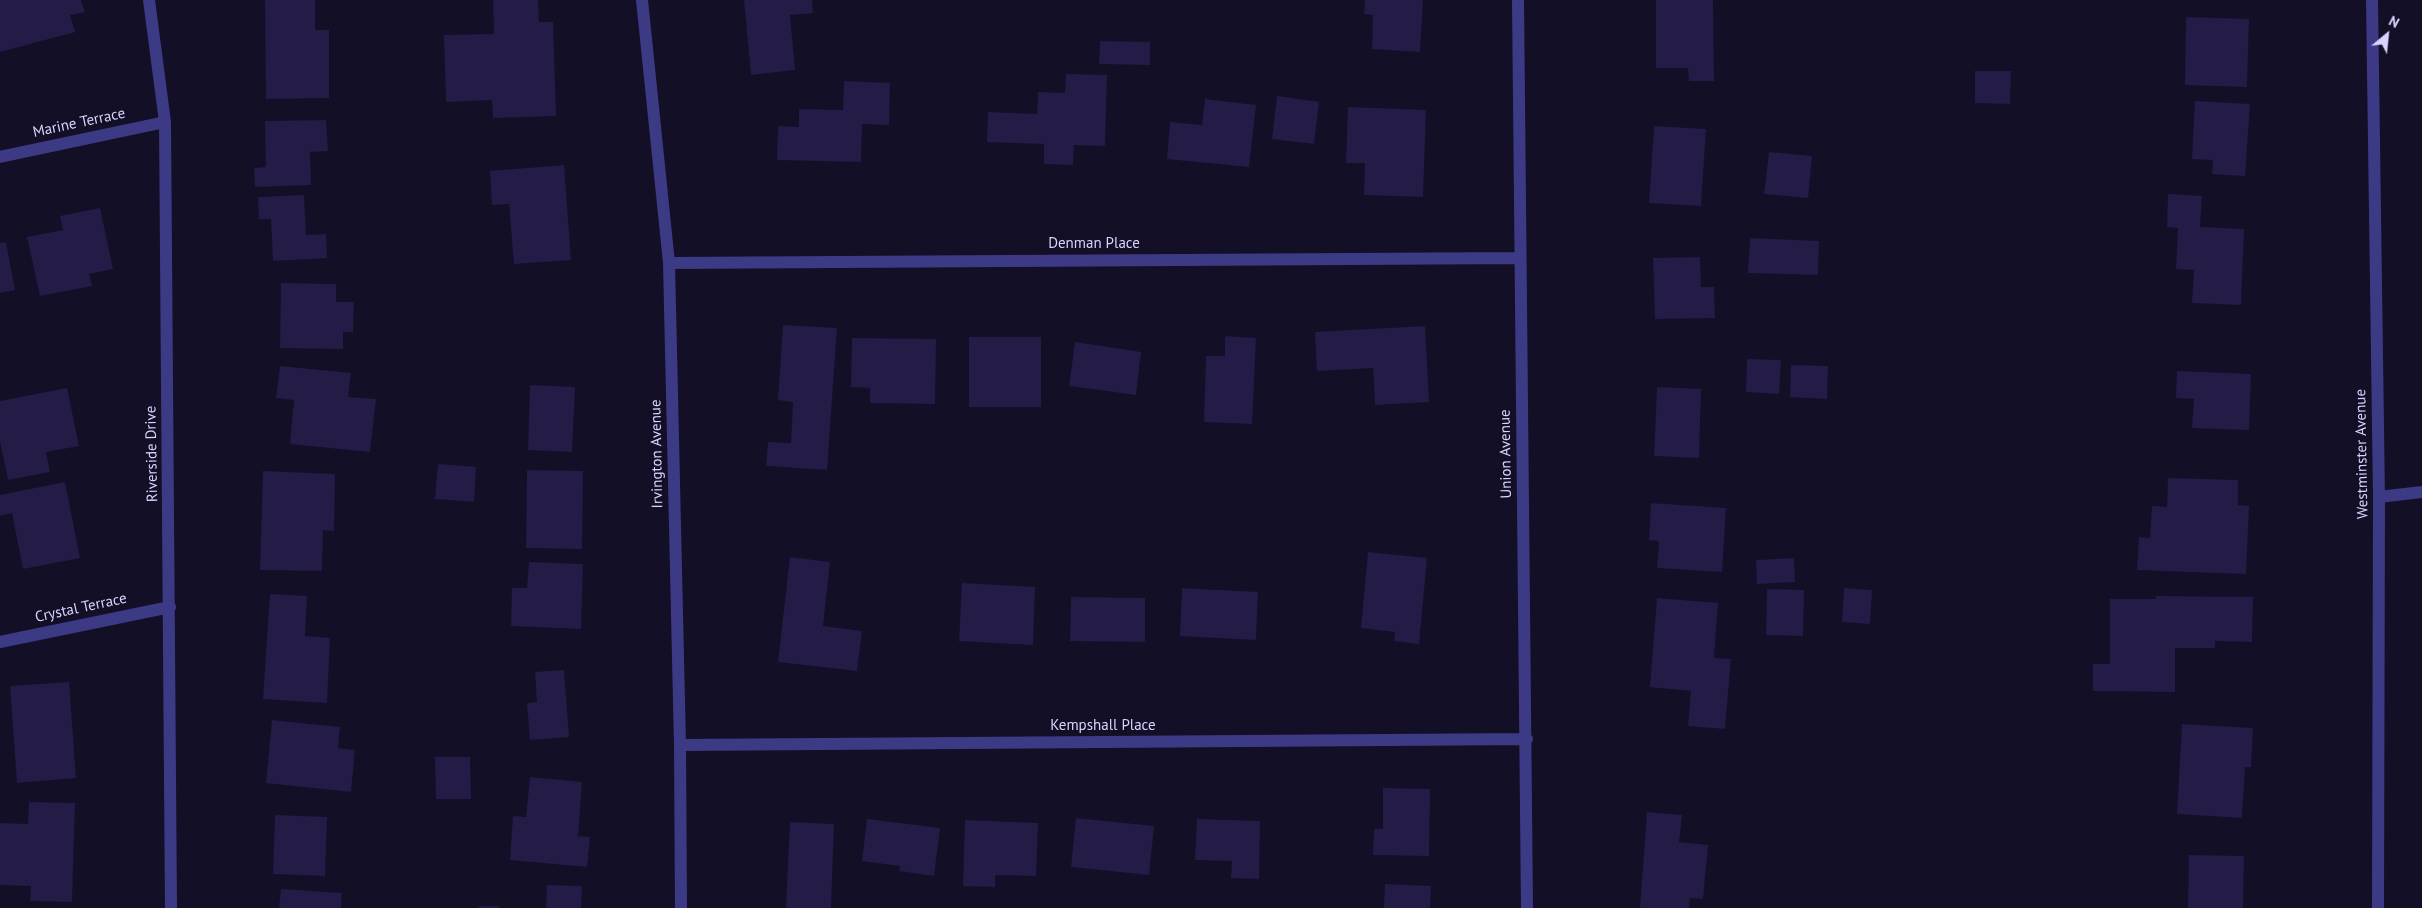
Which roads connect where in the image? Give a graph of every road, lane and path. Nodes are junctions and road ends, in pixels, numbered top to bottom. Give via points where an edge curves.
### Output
1 (149, 0) edge
2 (642, 0) edge
3 (1518, 0) edge
4 (2372, 0) edge
5 (165, 122) junction
6 (0, 157) edge
7 (1519, 258) junction
8 (669, 263) junction
9 (2422, 492) edge
10 (2379, 497) junction
11 (170, 606) junction
12 (0, 642) edge
13 (1527, 739) junction
14 (680, 745) junction
15 (171, 908) edge
16 (681, 908) edge
17 (1527, 908) edge
18 (2378, 908) edge

1 - 5 street, Riverside Drive
2 - 8 street, Irvington Avenue
3 - 7 street, Union Avenue
4 - 10 street, Westminster Avenue
5 - 6 street, Marine Terrace
5 - 11 street, Riverside Drive
7 - 8 street, Denman Place
7 - 13 street, Union Avenue
8 - 14 street, Irvington Avenue
9 - 10 street
10 - 18 street, Westminster Avenue
11 - 12 street, Crystal Terrace
11 - 15 street, Riverside Drive
13 - 14 street, Kempshall Place
13 - 17 street, Union Avenue
14 - 16 street, Irvington Avenue

